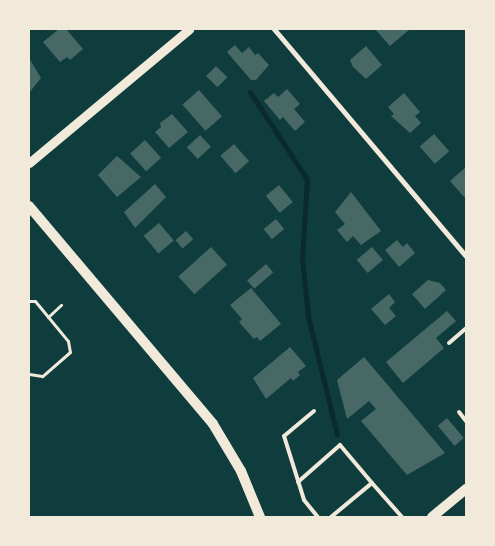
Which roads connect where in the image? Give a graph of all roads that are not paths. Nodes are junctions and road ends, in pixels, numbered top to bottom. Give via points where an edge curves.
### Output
1 (189, 29) edge
2 (274, 29) edge
3 (29, 163) edge
4 (29, 206) edge
5 (466, 256) edge
6 (466, 328) edge
7 (448, 343) dead end
8 (314, 411) dead end
9 (459, 412) dead end
10 (466, 421) edge
11 (298, 482) junction
12 (372, 483) junction
13 (466, 489) edge
14 (260, 517) edge
15 (318, 517) edge
16 (331, 517) edge
17 (402, 517) edge
18 (432, 517) edge

1 - 3 street
2 - 5 street
4 - 14 main road via 213,424 241,471
6 - 7 lane
8 - 11 lane via 284,436
9 - 10 lane
11 - 12 lane via 340,445
11 - 15 lane via 304,500
12 - 16 lane
12 - 17 lane
13 - 18 main road

